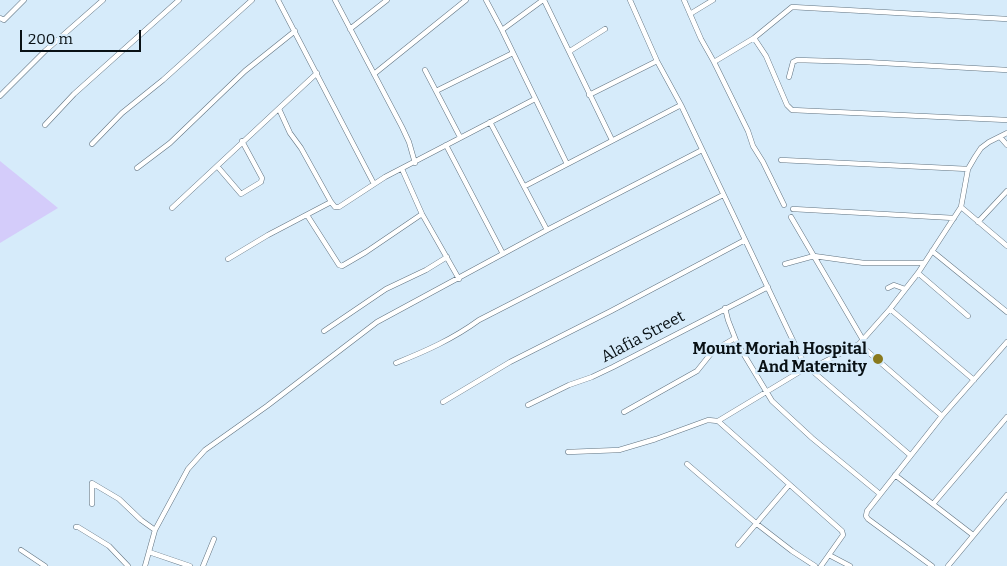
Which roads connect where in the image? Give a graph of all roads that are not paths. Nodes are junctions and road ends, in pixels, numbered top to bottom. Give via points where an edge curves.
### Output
1 (24, 0) edge
2 (103, 0) edge
3 (179, 0) edge
4 (252, 0) edge
5 (278, 0) edge
6 (335, 0) edge
7 (387, 0) edge
8 (466, 0) edge
9 (486, 0) edge
10 (544, 0) edge
11 (630, 0) edge
12 (684, 0) edge
13 (713, 0) edge
14 (690, 14) junction
15 (1007, 19) edge
16 (1, 21) edge
17 (350, 29) junction
18 (605, 29) dead end
19 (502, 30) junction
20 (295, 31) junction
21 (754, 38) junction
22 (570, 50) junction
23 (513, 53) junction
24 (657, 61) junction
25 (714, 62) junction
26 (425, 70) dead end
27 (1007, 70) edge
28 (317, 73) junction
29 (374, 74) junction
30 (788, 77) dead end
31 (436, 92) junction
32 (589, 95) junction
33 (0, 96) edge
34 (535, 99) junction
35 (681, 105) junction
36 (279, 109) junction
37 (1007, 120) edge
38 (490, 122) junction
39 (45, 125) dead end
40 (1007, 133) edge
41 (460, 137) junction
42 (1000, 137) junction
43 (612, 140) junction
44 (242, 141) junction
45 (92, 144) dead end
46 (446, 145) junction
47 (1007, 145) edge
48 (702, 150) junction
49 (781, 160) dead end
50 (415, 162) junction
51 (567, 164) junction
52 (217, 166) junction
53 (137, 168) dead end
54 (402, 169) junction
55 (968, 169) junction
56 (374, 184) junction
57 (524, 186) junction
58 (1007, 191) edge
59 (723, 196) junction
60 (331, 202) junction
61 (784, 205) dead end
62 (961, 207) junction
63 (172, 208) dead end
64 (793, 210) dead end
65 (422, 214) junction
66 (307, 215) junction
67 (791, 217) dead end
68 (954, 218) junction
69 (978, 222) junction
70 (547, 230) junction
71 (745, 240) junction
72 (1007, 246) edge
73 (932, 251) junction
74 (503, 254) junction
75 (814, 256) junction
76 (447, 258) junction
77 (228, 259) dead end
78 (924, 263) junction
79 (785, 264) dead end
80 (918, 273) junction
81 (459, 279) junction
82 (768, 287) junction
83 (888, 288) dead end
84 (905, 289) junction
85 (725, 308) junction
86 (890, 308) junction
87 (1007, 312) edge
88 (968, 316) dead end
89 (324, 331) dead end
90 (735, 338) junction
91 (863, 340) junction
92 (1007, 342) edge
93 (858, 344) junction
94 (396, 363) dead end
95 (808, 369) junction
96 (974, 380) junction
97 (767, 393) junction
98 (443, 402) dead end
99 (528, 405) dead end
100 (624, 412) dead end
101 (942, 416) junction
102 (1007, 417) edge
103 (718, 421) junction
104 (568, 452) dead end
105 (910, 455) junction
106 (687, 464) dead end
107 (895, 475) junction
108 (789, 485) junction
109 (880, 494) junction
110 (1007, 495) edge
111 (92, 504) dead end
112 (933, 504) junction
113 (757, 524) junction
114 (76, 527) dead end
115 (155, 530) junction
116 (973, 535) junction
117 (214, 539) dead end
118 (738, 546) dead end
119 (21, 550) dead end
120 (149, 552) junction
121 (829, 555) junction
122 (45, 566) edge
123 (128, 566) edge
124 (145, 566) edge
125 (190, 566) edge
126 (203, 566) edge
127 (815, 566) edge
128 (821, 566) edge
129 (850, 566) edge
130 (932, 566) edge
131 (948, 566) edge

1 - 16 street
2 - 33 street
3 - 39 street via 74,94
4 - 45 street via 122,113
5 - 20 street
6 - 17 street
7 - 17 street
8 - 29 street
9 - 19 street
10 - 19 street
10 - 22 street
11 - 24 street
12 - 14 street
13 - 14 street
14 - 25 street
15 - 21 street via 792,7
17 - 29 street
18 - 22 street
19 - 23 street
20 - 28 street
20 - 53 street via 245,72 170,143
21 - 25 street
21 - 37 street via 792,110
22 - 32 street
23 - 31 street
23 - 34 street
24 - 32 street
24 - 35 street
25 - 61 street
26 - 31 street
27 - 30 street via 797,60 793,62
28 - 36 street
28 - 56 street
29 - 50 street via 409,142
31 - 41 street
32 - 43 street
34 - 38 street
34 - 51 street
35 - 43 street
35 - 48 street
36 - 44 street
36 - 60 street
38 - 41 street
38 - 57 street
40 - 42 street
41 - 46 street
42 - 47 street
42 - 55 street via 982,148
43 - 51 street
44 - 52 street
44 - 52 street via 262,178 261,182 241,194
46 - 50 street
46 - 74 street
48 - 59 street
48 - 70 street
49 - 55 street
50 - 54 street
51 - 57 street
52 - 63 street
54 - 56 street
54 - 65 street
55 - 62 street
56 - 60 street via 339,207
57 - 70 street
58 - 69 street
59 - 71 street
59 - 94 street via 480,320 430,349
60 - 66 street
62 - 68 street
62 - 69 street
64 - 68 street
65 - 66 street via 342,266
65 - 76 street
66 - 77 street
67 - 75 street
68 - 73 street
69 - 72 street
70 - 74 street
71 - 82 street
71 - 98 street via 510,362
73 - 78 street
73 - 87 street
74 - 81 street
75 - 78 street via 864,263
75 - 79 street
75 - 91 street
76 - 81 street
76 - 89 street via 386,289
78 - 80 street
80 - 84 street
80 - 88 street
81 - 115 street via 377,322 205,450 188,469
82 - 85 street, Alafia Street
82 - 95 street
83 - 84 street via 894,285
84 - 86 street
85 - 90 street
85 - 99 street, Alafia Street via 613,367
86 - 91 street
86 - 96 street
90 - 97 street
90 - 100 street via 717,348 697,371
91 - 93 street
92 - 96 street
93 - 95 street
93 - 101 street
95 - 97 street
95 - 105 street
96 - 101 street
97 - 103 street
97 - 109 street via 783,413
101 - 105 street
102 - 112 street
103 - 104 street via 708,420 618,450
103 - 108 street
105 - 107 street
106 - 113 street
107 - 109 street
107 - 112 street
108 - 113 street
108 - 121 street via 844,533
109 - 130 street via 867,511 868,519
110 - 116 street
111 - 115 street via 92,483 120,499
112 - 116 street
113 - 118 street
113 - 127 street
114 - 123 street via 109,546
115 - 120 street
116 - 131 street
117 - 126 street
119 - 122 street
120 - 124 street
120 - 125 street
121 - 128 street
121 - 129 street

